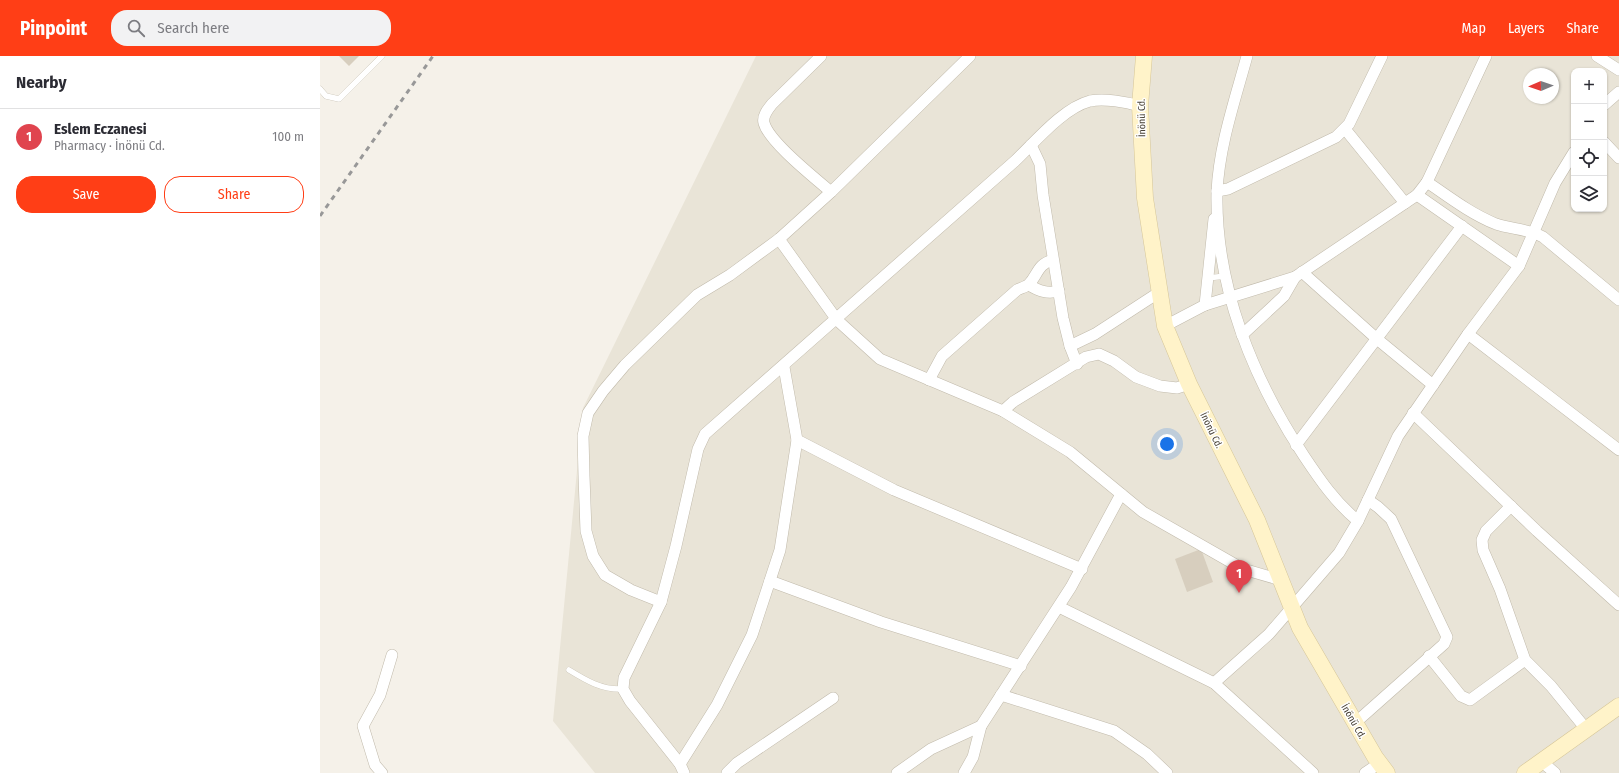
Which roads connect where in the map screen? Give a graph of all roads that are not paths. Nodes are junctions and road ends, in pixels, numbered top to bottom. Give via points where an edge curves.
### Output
1 (382, 56) edge
2 (820, 56) edge
3 (970, 56) edge
4 (1144, 56) edge
5 (1247, 56) edge
6 (1382, 56) edge
7 (1486, 56) edge
8 (1597, 56) edge
9 (1619, 70) edge
10 (320, 89) edge
11 (1619, 92) edge
12 (1605, 104) edge
13 (1140, 106) junction
14 (1345, 129) junction
15 (1031, 145) junction
16 (1607, 145) edge
17 (1571, 157) edge
18 (1619, 158) edge
19 (1427, 182) junction
20 (1217, 191) junction
21 (831, 192) junction
22 (1417, 195) junction
23 (1405, 203) junction
24 (1218, 211) junction
25 (1462, 226) junction
26 (1534, 233) junction
27 (779, 239) junction
28 (1053, 260) junction
29 (1519, 266) junction
30 (1299, 274) junction
31 (1226, 276) junction
32 (1207, 278) junction
33 (1028, 285) junction
34 (1059, 291) junction
35 (1158, 293) junction
36 (1231, 297) junction
37 (1619, 300) edge
38 (1205, 305) junction
39 (836, 320) junction
40 (1165, 326) junction
41 (1468, 334) junction
42 (1242, 335) junction
43 (1377, 339) junction
44 (1070, 346) junction
45 (1077, 364) junction
46 (784, 367) junction
47 (929, 380) junction
48 (1189, 384) junction
49 (1433, 385) junction
50 (1003, 411) junction
51 (1413, 413) junction
52 (797, 440) junction
53 (1296, 445) junction
54 (1619, 450) edge
55 (1121, 494) junction
56 (1368, 500) junction
57 (1511, 506) junction
58 (1358, 521) junction
59 (1082, 569) junction
60 (1281, 580) junction
61 (770, 581) junction
62 (661, 602) junction
63 (1619, 605) edge
64 (1059, 607) junction
65 (1292, 608) junction
66 (392, 655) dead end
67 (1428, 656) junction
68 (1525, 660) junction
69 (1021, 666) junction
70 (568, 670) dead end
71 (1214, 683) junction
72 (623, 689) junction
73 (1001, 695) junction
74 (833, 698) dead end
75 (1619, 706) edge
76 (1355, 723) junction
77 (981, 726) junction
78 (1586, 729) junction
79 (1541, 761) junction
80 (682, 768) edge
81 (1383, 768) edge
82 (382, 773) edge
83 (727, 773) edge
84 (897, 773) edge
85 (964, 773) edge
86 (1167, 773) edge
87 (1313, 773) edge
88 (1365, 773) edge
89 (1525, 773) edge
90 (1555, 773) edge

1 - 10 lane via 339,99 326,96
2 - 21 street via 772,104 763,121 768,132 782,148
3 - 21 street
4 - 13 street, İnönü Cd.
5 - 20 street via 1224,143
6 - 14 street
7 - 19 street
8 - 9 street
11 - 12 street
13 - 15 street via 1124,102 1090,101 1065,113
13 - 35 street, İnönü Cd. via 1145,198
14 - 20 street via 1331,140
14 - 23 street
15 - 28 street via 1040,164
15 - 39 street
16 - 18 street
17 - 26 street via 1555,183
19 - 22 street
19 - 26 street via 1486,220
20 - 24 street
21 - 27 street
22 - 23 street
22 - 25 street
23 - 30 street
24 - 31 street
24 - 32 street via 1212,227
25 - 29 street
25 - 43 street
26 - 29 street
26 - 37 street via 1547,240
27 - 39 street
27 - 62 street via 697,296 625,365 588,413 583,436 585,508 586,531 593,556 605,575 631,590
28 - 33 street via 1046,262
28 - 34 street
29 - 41 street
30 - 36 street
30 - 42 street via 1284,296
30 - 43 street
31 - 32 lane
31 - 36 street
32 - 38 street
33 - 34 street via 1041,292
33 - 47 street via 1017,290 942,356
34 - 44 street
35 - 40 street, İnönü Cd.
35 - 44 street via 1095,334
36 - 38 street
36 - 42 street
38 - 40 street
39 - 46 street
39 - 47 street via 880,359
40 - 48 street, İnönü Cd.
41 - 49 street
41 - 54 street
42 - 53 street via 1263,386
43 - 49 street
43 - 53 street
44 - 45 street
45 - 48 street via 1086,357 1099,354 1136,377 1160,386 1177,388
45 - 50 street via 1013,402
46 - 52 street
46 - 62 street via 705,434 698,449
47 - 50 street
48 - 60 street, İnönü Cd. via 1257,520
49 - 51 street
50 - 55 street via 1070,452
51 - 56 street via 1398,436
51 - 57 street
52 - 59 street via 894,490
52 - 61 street via 780,550
53 - 58 street via 1327,490
55 - 59 street
55 - 60 street via 1143,512 1243,569
56 - 58 street
56 - 67 street via 1391,519 1445,631 1447,637 1444,644
57 - 63 street
57 - 68 street via 1486,531 1482,540 1483,550
58 - 65 street via 1330,565
59 - 64 street
60 - 65 street, İnönü Cd.
61 - 69 street via 881,622
61 - 80 street via 752,635
62 - 72 street via 624,678
64 - 69 street
64 - 71 street
65 - 71 street via 1269,634
65 - 76 street, İnönü Cd. via 1300,628
66 - 82 street via 380,695 363,726 375,765
67 - 68 street via 1461,696 1470,700
67 - 76 street
68 - 78 street via 1551,686
69 - 73 street
70 - 72 lane via 610,690
71 - 87 street
72 - 80 street via 646,724
73 - 77 street
73 - 86 street via 1114,732 1147,754
74 - 83 street via 737,763
75 - 78 street
76 - 81 street, İnönü Cd.
77 - 84 street via 931,749
77 - 85 street via 973,757
78 - 79 street
79 - 89 street
79 - 90 street
81 - 88 street

